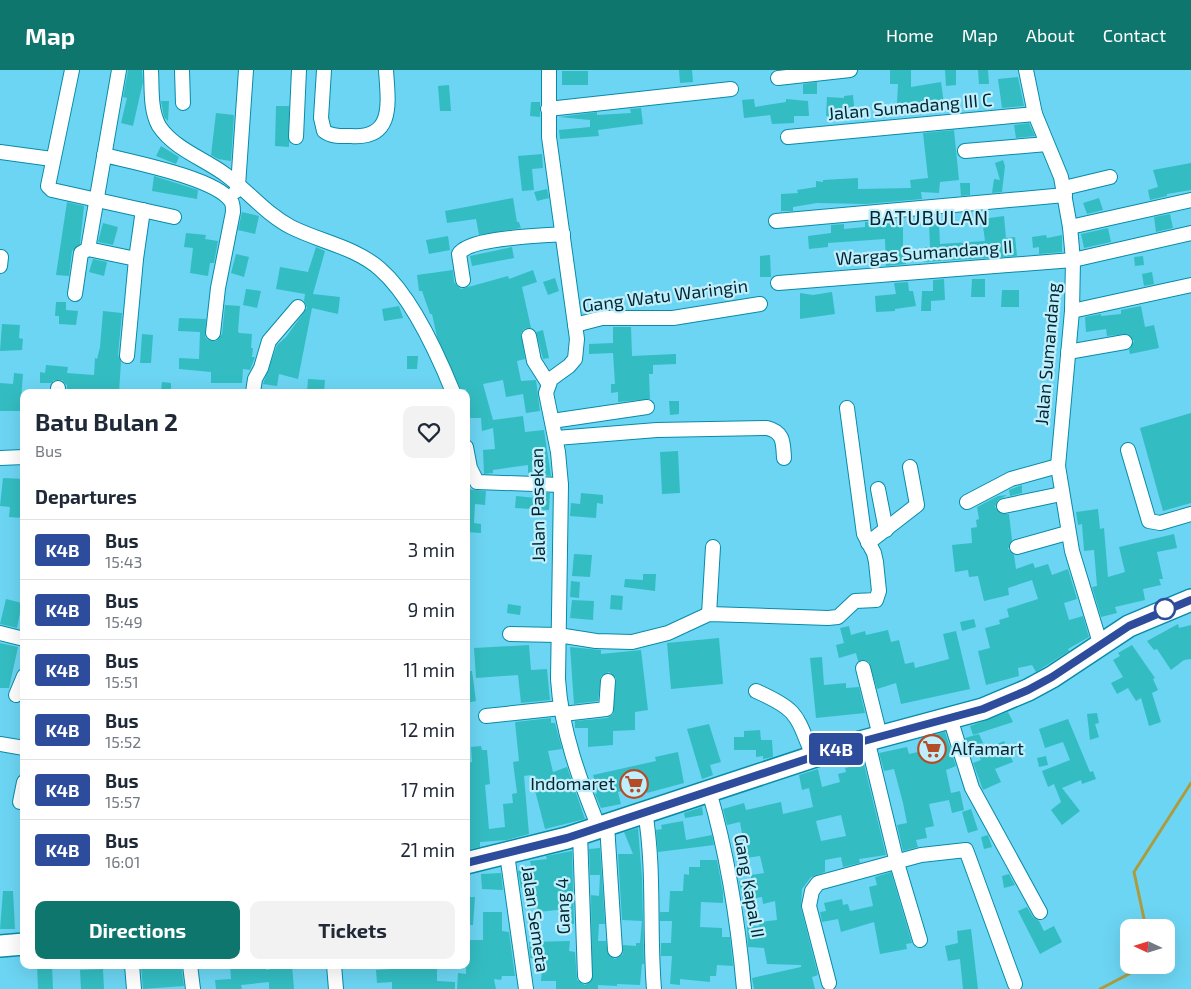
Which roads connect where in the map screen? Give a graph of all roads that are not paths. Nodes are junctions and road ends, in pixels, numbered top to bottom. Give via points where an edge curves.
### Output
1 (72, 70) edge
2 (119, 70) edge
3 (151, 70) edge
4 (182, 70) edge
5 (246, 70) edge
6 (299, 70) edge
7 (324, 70) edge
8 (386, 70) edge
9 (549, 70) edge
10 (850, 70) edge
11 (1026, 70) edge
12 (778, 78) dead end
13 (730, 89) dead end
14 (183, 103) dead end
15 (548, 109) junction
16 (1035, 114) junction
17 (296, 137) dead end
18 (788, 137) dead end
19 (1048, 144) junction
20 (965, 151) dead end
21 (0, 152) edge
22 (104, 155) junction
23 (52, 159) junction
24 (1110, 177) dead end
25 (238, 186) junction
26 (1064, 192) junction
27 (97, 199) junction
28 (1191, 200) edge
29 (231, 201) junction
30 (142, 210) junction
31 (174, 217) dead end
32 (776, 221) dead end
33 (1070, 227) junction
34 (1191, 233) edge
35 (563, 234) junction
36 (88, 249) junction
37 (136, 259) junction
38 (1073, 260) junction
39 (463, 280) dead end
40 (778, 283) dead end
41 (1191, 285) edge
42 (75, 294) dead end
43 (760, 304) dead end
44 (298, 307) dead end
45 (1072, 311) junction
46 (575, 325) junction
47 (213, 333) dead end
48 (529, 336) dead end
49 (1125, 342) dead end
50 (1068, 352) junction
51 (127, 356) dead end
52 (548, 383) junction
53 (253, 389) edge
54 (452, 389) edge
55 (647, 407) dead end
56 (847, 408) dead end
57 (552, 421) junction
58 (556, 438) junction
59 (1128, 450) dead end
60 (20, 457) edge
61 (0, 458) edge
62 (784, 458) dead end
63 (910, 466) dead end
64 (1058, 466) junction
65 (470, 468) edge
66 (472, 484) edge
67 (560, 485) junction
68 (878, 489) dead end
69 (1060, 494) junction
70 (967, 502) dead end
71 (1004, 506) dead end
72 (1191, 514) edge
73 (886, 530) junction
74 (1067, 532) junction
75 (868, 543) junction
76 (713, 547) dead end
77 (1017, 547) dead end
78 (1191, 600) edge
79 (709, 614) junction
80 (0, 633) edge
81 (510, 634) dead end
82 (20, 638) edge
83 (558, 639) junction
84 (1100, 643) junction
85 (863, 668) dead end
86 (608, 681) dead end
87 (20, 686) edge
88 (756, 691) dead end
89 (16, 695) dead end
90 (562, 711) junction
91 (486, 716) dead end
92 (950, 718) junction
93 (874, 737) junction
94 (0, 744) edge
95 (20, 747) edge
96 (813, 756) junction
97 (709, 791) junction
98 (644, 811) junction
99 (595, 829) junction
100 (507, 854) junction
101 (470, 862) edge
102 (897, 862) junction
103 (1040, 912) dead end
104 (920, 940) dead end
105 (20, 944) edge
106 (0, 946) edge
107 (615, 950) dead end
108 (132, 969) edge
109 (190, 969) edge
110 (334, 969) edge
111 (585, 976) dead end
112 (829, 983) dead end
113 (1015, 984) dead end
114 (134, 989) edge
115 (193, 989) edge
116 (336, 989) edge
117 (526, 989) edge
118 (654, 989) edge
119 (744, 989) edge

1 - 23 street
2 - 22 street
3 - 25 street via 152,99 160,127 173,141
4 - 14 street
5 - 25 street
6 - 17 street
7 - 8 street via 321,118 324,132 360,137 378,132 383,123 388,99
9 - 15 street
10 - 12 street
11 - 16 street, Jalan Sumandang
13 - 15 street
15 - 35 street
16 - 18 street, Jalan Sumadang III C
16 - 19 street, Jalan Sumandang
19 - 20 street
19 - 26 street, Jalan Sumandang
21 - 23 street
22 - 27 street
22 - 29 street via 170,170 203,183
23 - 27 street via 47,183 50,189
24 - 26 street
25 - 29 street
25 - 54 street via 275,218 366,257 381,270 430,339
26 - 32 street
26 - 33 street, Jalan Sumandang
27 - 30 street
27 - 36 street
28 - 33 street
29 - 47 street via 233,212
30 - 31 street
30 - 37 street
33 - 38 street, Jalan Sumandang
34 - 38 street, Wargas Sumandang II
35 - 39 street via 467,246 459,254
35 - 46 street
36 - 37 street
36 - 42 street via 81,253
37 - 51 street
38 - 40 street, Wargas Sumandang II
38 - 45 street, Jalan Sumandang
41 - 45 street
43 - 46 street, Gang Watu Waringin via 673,318 608,318
44 - 53 street via 269,341
45 - 50 street, Jalan Sumandang
46 - 52 street via 575,359
48 - 52 street via 534,361
49 - 50 street
50 - 64 street, Jalan Sumandang
52 - 57 street, Jalan Pasekan via 546,393
55 - 57 street
56 - 75 street via 859,505
57 - 58 street, Jalan Pasekan
58 - 62 street via 657,430 767,428 782,436
58 - 67 street, Jalan Pasekan
59 - 72 street via 1149,521 1160,523
60 - 61 street
63 - 73 street via 917,505
64 - 69 street, Jalan Sumandang
64 - 70 street via 1011,480
65 - 66 street
66 - 67 street
67 - 83 street, Jalan Pasekan
68 - 73 street
69 - 71 street
69 - 74 street, Jalan Sumandang
73 - 75 street
74 - 77 street
74 - 84 street, Jalan Sumandang
75 - 79 street via 876,562 878,598 852,602 838,617
76 - 79 street
78 - 84 highway via 1148,617
79 - 83 street via 668,633 632,642
80 - 82 street
81 - 83 street
83 - 90 street, Jalan Pasekan
84 - 92 highway via 1028,690 983,709
85 - 93 street
86 - 90 street via 606,709
87 - 89 street
88 - 96 street via 780,701 793,711
90 - 91 street
90 - 99 street, Jalan Pasekan
92 - 93 highway
92 - 103 street via 972,788
93 - 96 highway
93 - 102 street
94 - 95 street
96 - 97 highway
97 - 98 highway
97 - 119 street, Gang Kapal II via 728,861
98 - 99 highway
98 - 118 street via 650,844
99 - 100 highway
99 - 107 street
99 - 111 street, Gang 4
100 - 101 highway
100 - 117 street, Jalan Semeta
102 - 104 street
102 - 112 street via 825,879 812,891 809,906
102 - 113 street via 921,855 966,850
105 - 106 highway
108 - 114 street
109 - 115 street
110 - 116 street

